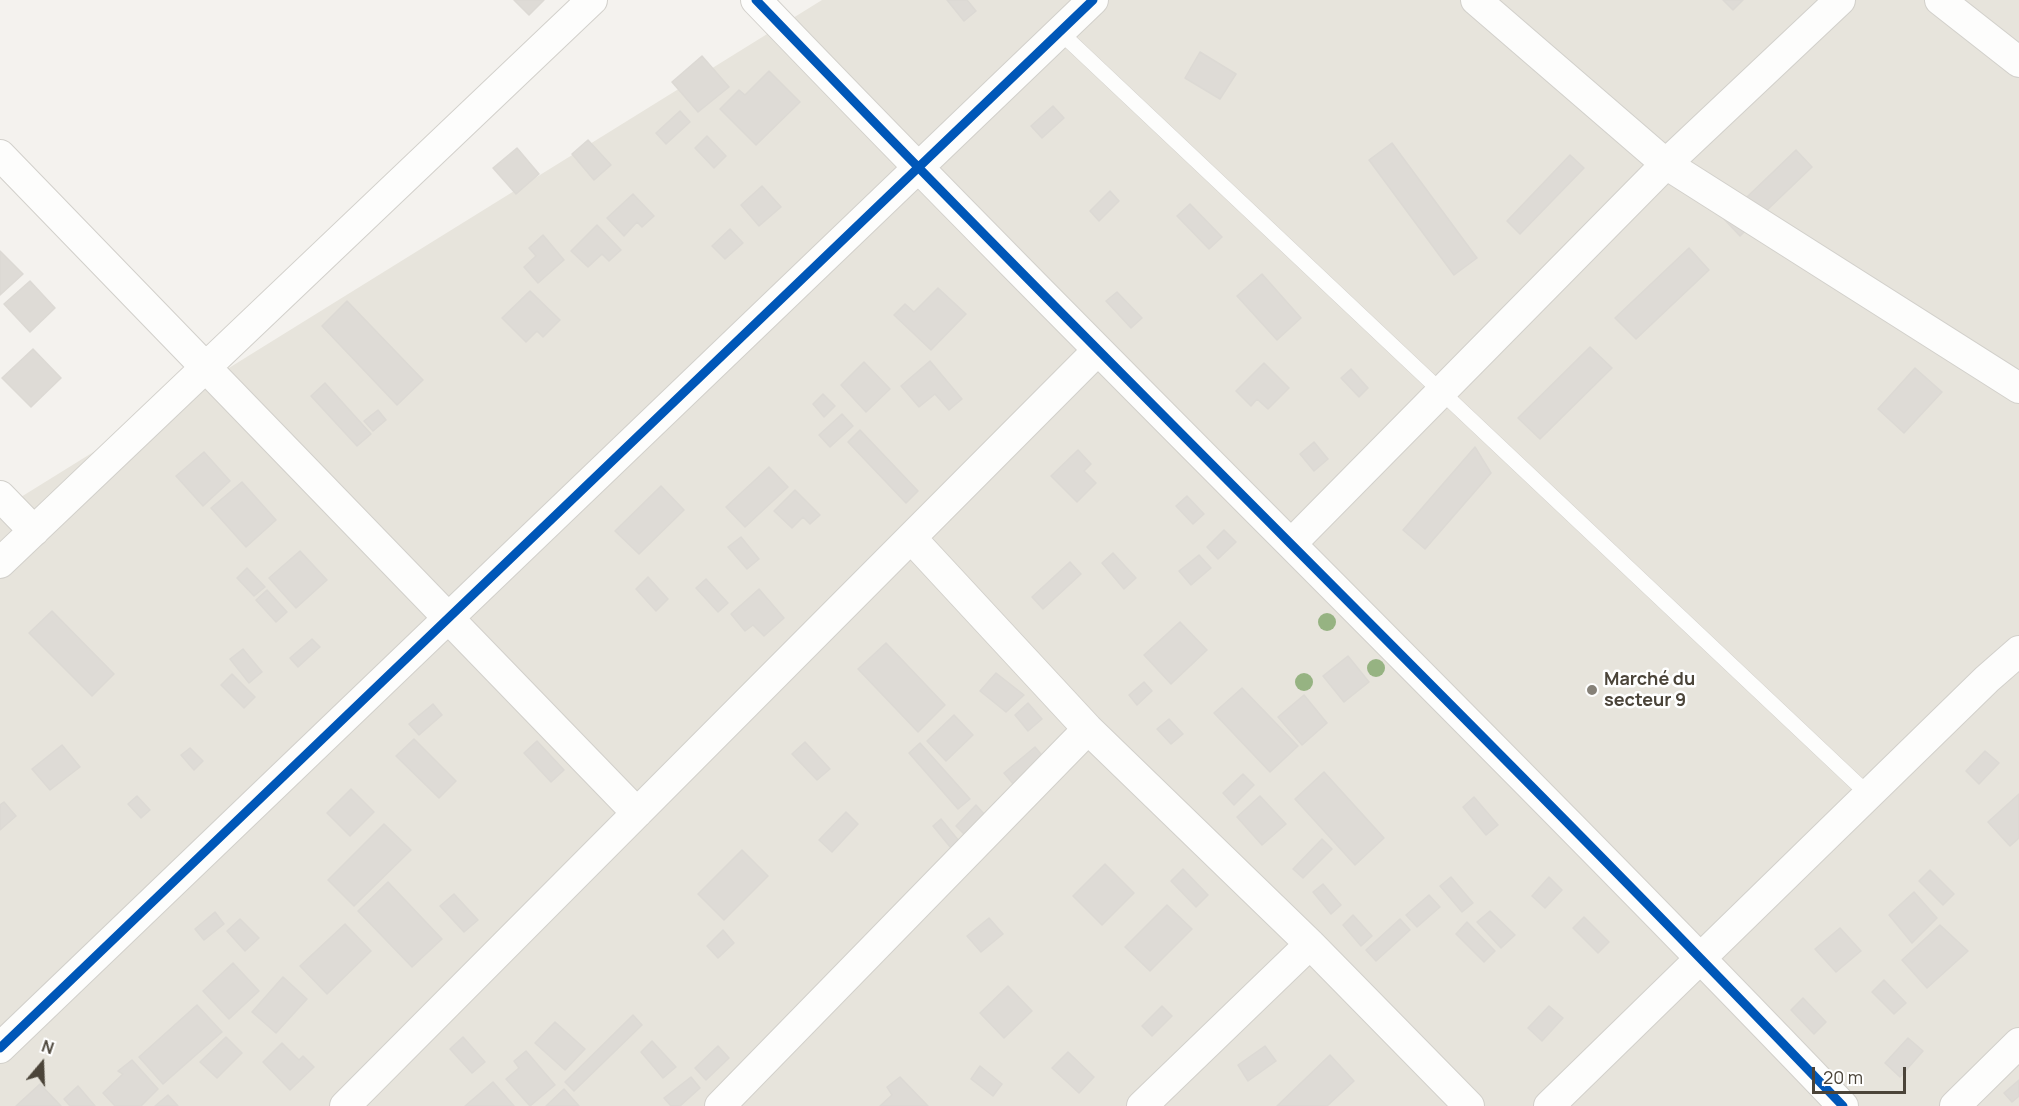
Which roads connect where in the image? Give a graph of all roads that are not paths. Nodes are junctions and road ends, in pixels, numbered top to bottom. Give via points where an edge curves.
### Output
1 (592, 0) edge
2 (756, 0) edge
3 (1093, 0) edge
4 (1476, 0) edge
5 (1840, 0) edge
6 (1940, 0) edge
7 (1060, 32) junction
8 (2019, 62) edge
9 (0, 155) edge
10 (1666, 164) junction
11 (918, 168) junction
12 (1098, 350) junction
13 (206, 368) junction
14 (2019, 388) edge
15 (1442, 391) junction
16 (0, 496) edge
17 (34, 531) junction
18 (912, 539) junction
19 (1291, 544) junction
20 (0, 563) edge
21 (448, 618) junction
22 (2019, 651) edge
23 (1088, 729) junction
24 (1869, 795) junction
25 (637, 813) junction
26 (1310, 944) junction
27 (1701, 958) junction
28 (2019, 1043) edge
29 (0, 1048) edge
30 (345, 1106) edge
31 (720, 1106) edge
32 (1142, 1106) edge
33 (1468, 1106) edge
34 (1549, 1106) edge
35 (1843, 1106) edge
36 (1955, 1106) edge

1 - 13 street
2 - 11 street
3 - 7 street
4 - 10 street
5 - 10 street
6 - 8 street
7 - 11 street
7 - 15 lane
9 - 13 street
10 - 14 street
10 - 15 street
11 - 12 street
11 - 21 street
12 - 18 street
12 - 19 street
13 - 17 street
13 - 21 street
15 - 19 street
15 - 24 lane
16 - 17 street
17 - 20 street
18 - 23 street
18 - 25 street
19 - 27 street
21 - 25 street
21 - 29 street
22 - 24 street
23 - 26 street
23 - 31 street
24 - 27 street
25 - 30 street
26 - 32 street
26 - 33 street
27 - 34 street
27 - 35 street
28 - 36 street

